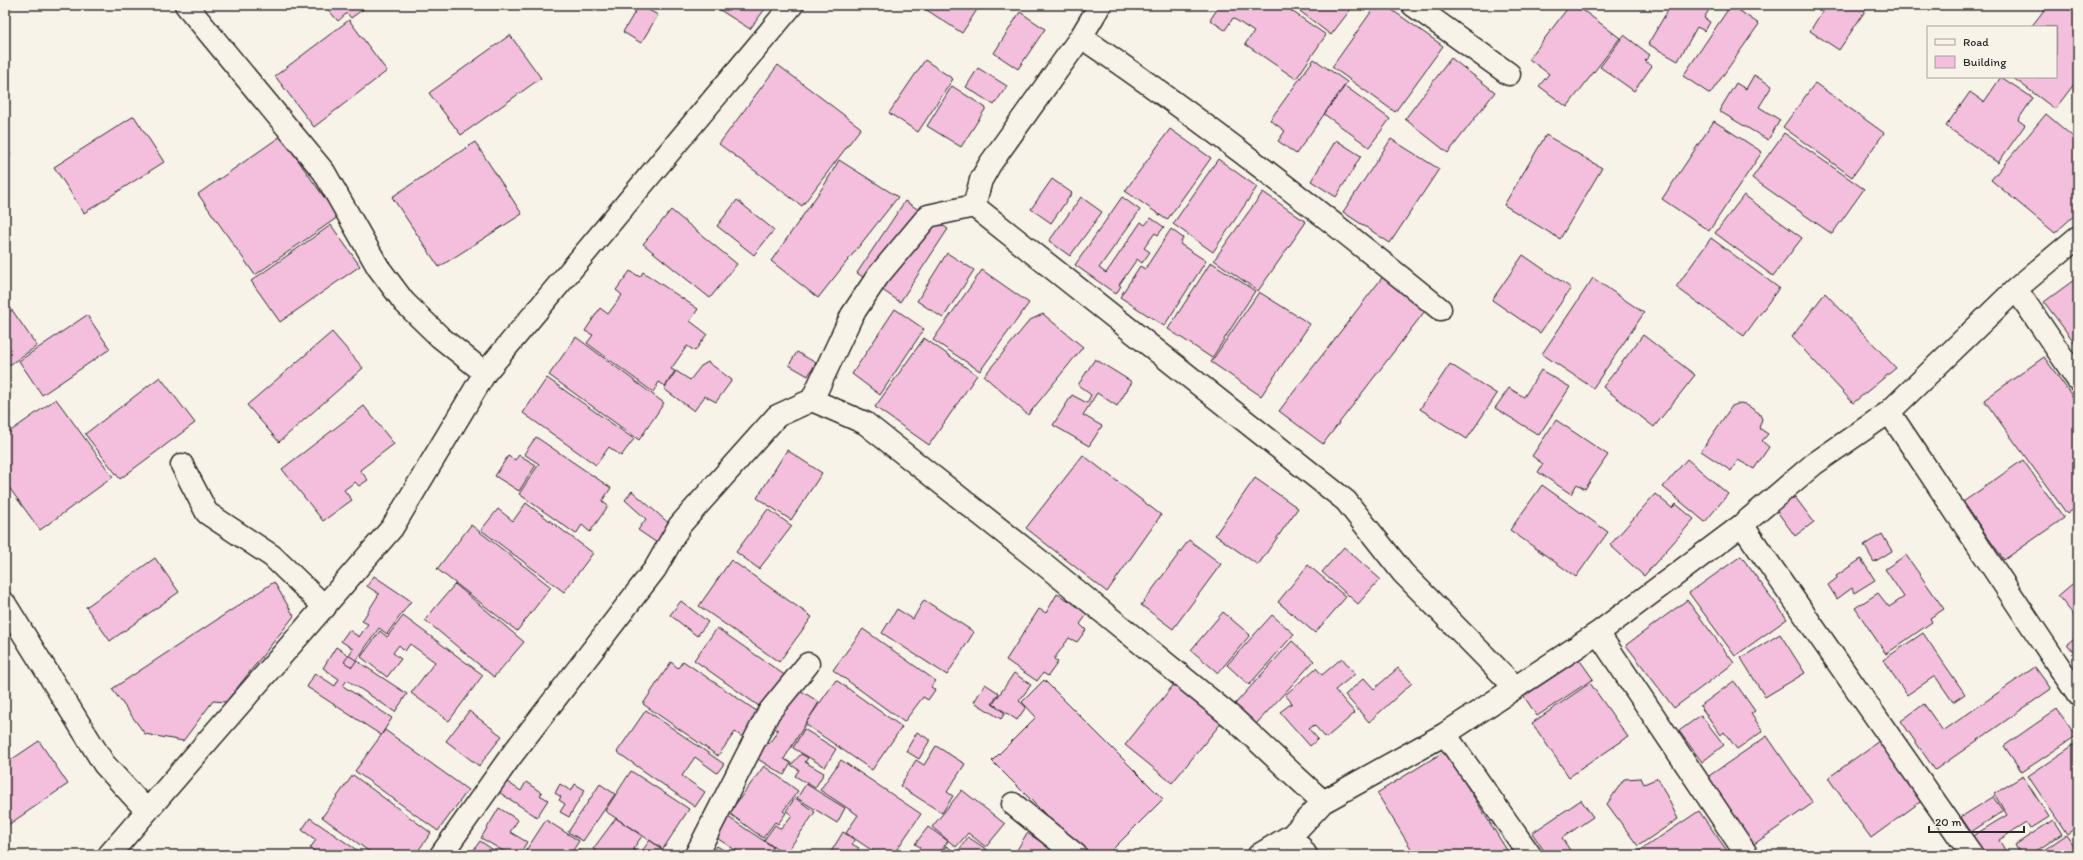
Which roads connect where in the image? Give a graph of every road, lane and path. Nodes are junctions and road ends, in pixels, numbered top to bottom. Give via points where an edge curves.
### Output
1 (186, 5) edge
2 (792, 5) edge
3 (1100, 5) edge
4 (1413, 5) edge
5 (1081, 37) junction
6 (1509, 74) dead end
7 (974, 206) junction
8 (2078, 237) edge
9 (2016, 289) junction
10 (1440, 309) dead end
11 (485, 373) junction
12 (2078, 380) edge
13 (812, 400) junction
14 (1888, 412) junction
15 (182, 465) dead end
16 (1742, 525) junction
17 (5, 604) edge
18 (325, 607) junction
19 (1598, 633) junction
20 (808, 664) dead end
21 (1515, 687) junction
22 (2078, 695) edge
23 (1445, 734) junction
24 (1323, 802) junction
25 (1013, 804) dead end
26 (147, 811) junction
27 (1292, 835) junction
28 (109, 855) edge
29 (441, 855) edge
30 (696, 855) edge
31 (1076, 855) edge
32 (1258, 855) edge
33 (1306, 855) edge
34 (1530, 855) edge
35 (1747, 855) edge
36 (1972, 855) edge

1 - 11 street via 324,172 378,267 404,302 440,337
2 - 11 street
3 - 5 street
4 - 6 street
5 - 7 street via 990,164 981,180
5 - 10 street via 1170,98
7 - 13 street via 928,216 878,276 852,315
7 - 21 street via 1346,501 1404,574
8 - 9 street
9 - 12 street
9 - 14 street
11 - 18 street via 392,528
13 - 24 street via 865,423 1234,719
13 - 29 street via 777,416 680,525 655,569 511,756
14 - 16 street via 1814,464
14 - 22 street
15 - 18 street via 208,513 272,556
16 - 19 street
16 - 36 street
17 - 26 street via 104,764
18 - 26 street
19 - 21 street
19 - 35 street
20 - 30 street via 769,712
21 - 23 street
23 - 24 street
23 - 34 street
24 - 27 street
25 - 31 street
26 - 28 street
27 - 32 street
27 - 33 street

